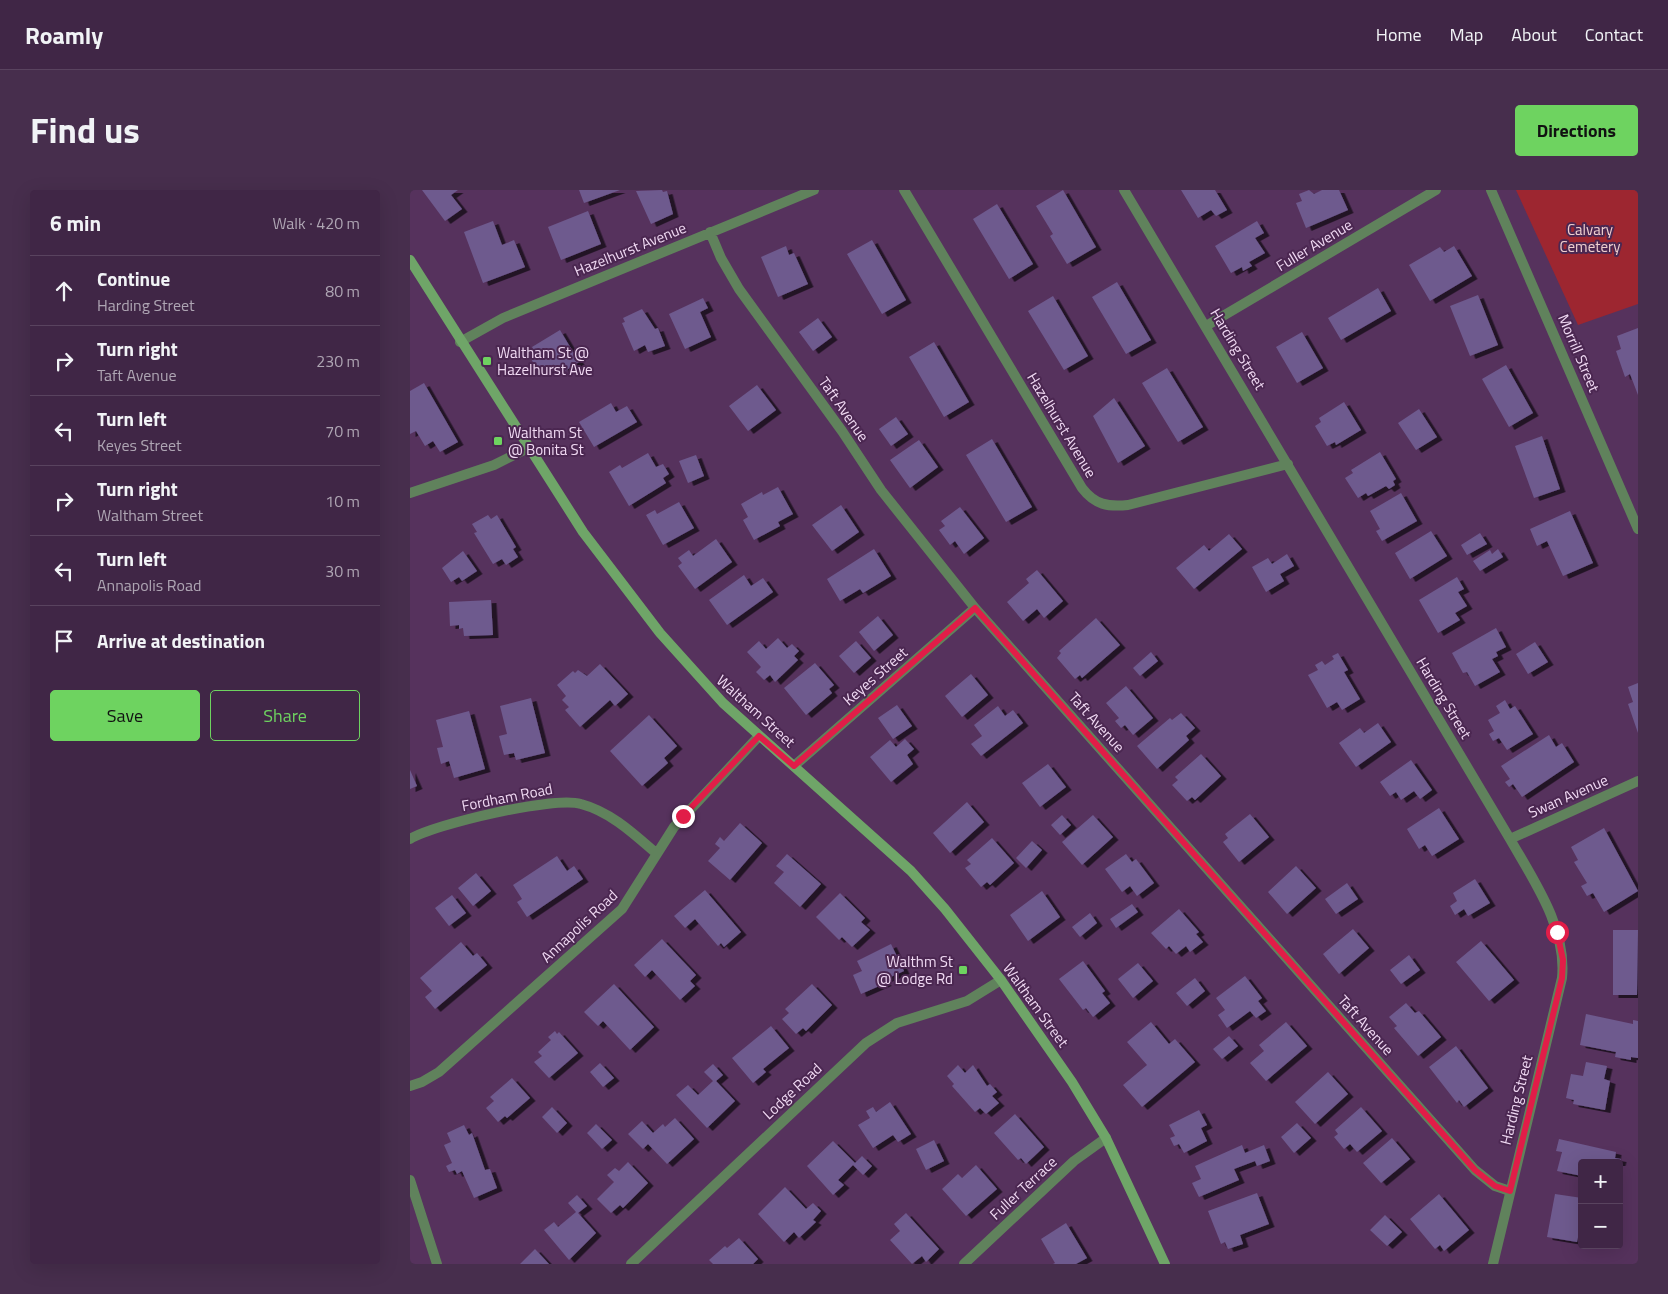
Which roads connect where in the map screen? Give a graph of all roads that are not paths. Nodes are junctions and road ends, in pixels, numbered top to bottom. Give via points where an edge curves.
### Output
1 (814, 190) edge
2 (904, 190) edge
3 (1124, 190) edge
4 (1436, 190) edge
5 (1491, 190) edge
6 (710, 232) junction
7 (410, 260) edge
8 (1206, 326) junction
9 (460, 342) junction
10 (528, 448) junction
11 (1288, 464) junction
12 (410, 494) edge
13 (1638, 529) edge
14 (975, 608) junction
15 (759, 736) junction
16 (794, 766) junction
17 (1638, 781) edge
18 (410, 839) edge
19 (1510, 839) junction
20 (657, 854) junction
21 (1001, 980) junction
22 (410, 1086) edge
23 (1106, 1138) junction
24 (410, 1180) edge
25 (1510, 1191) junction
26 (436, 1264) edge
27 (631, 1264) edge
28 (964, 1264) edge
29 (1165, 1264) edge
30 (1493, 1264) edge

1 - 6 street, Hazelhurst Avenue
2 - 11 street, Hazelhurst Avenue via 1082,488 1093,500 1109,506 1128,505
3 - 8 street, Harding Street
4 - 8 street, Fuller Avenue
5 - 13 street, Morrill Street
6 - 9 street, Hazelhurst Avenue via 503,318
6 - 14 street, Taft Avenue via 739,289 881,490
7 - 9 main road, Waltham Street
8 - 11 street, Harding Street
9 - 10 main road, Waltham Street
10 - 12 street via 486,468
10 - 15 main road, Waltham Street via 635,603 705,686
11 - 19 street, Harding Street
14 - 16 street, Keyes Street
14 - 25 street, Taft Avenue via 1475,1170 1495,1186
15 - 16 main road, Waltham Street
15 - 20 street, Annapolis Road via 683,816
16 - 21 main road, Waltham Street via 911,871
17 - 19 street, Swan Avenue
18 - 20 street, Fordham Road via 436,828 532,806 568,802 605,814
19 - 25 street, Harding Street via 1554,924 1560,941 1563,969
20 - 22 street, Annapolis Road via 629,901 614,916 440,1072
21 - 23 main road, Waltham Street via 1072,1082
21 - 27 street, Lodge Road via 967,1001 897,1023 866,1043
23 - 28 street, Fuller Terrace via 1074,1161
23 - 29 main road, Waltham Street
24 - 26 street
25 - 30 street, Harding Street

